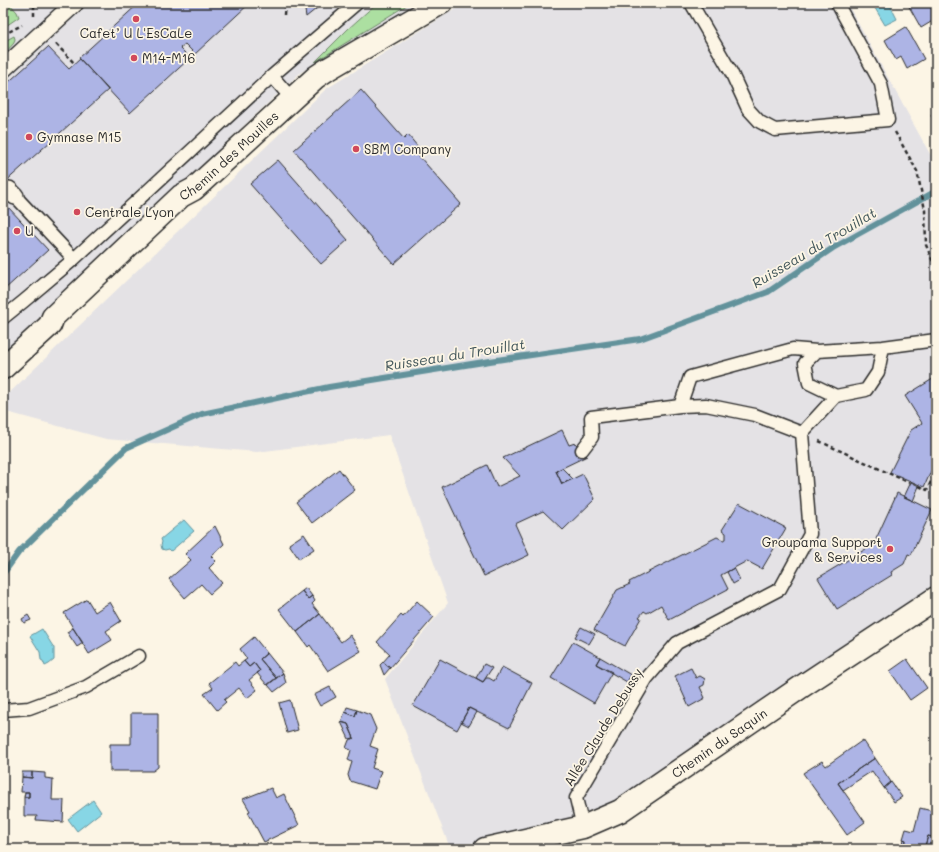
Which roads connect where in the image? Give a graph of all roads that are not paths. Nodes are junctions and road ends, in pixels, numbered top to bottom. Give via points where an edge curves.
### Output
1 (75, 3) edge
2 (357, 3) edge
3 (442, 3) edge
4 (691, 3) edge
5 (837, 3) edge
6 (3, 69) edge
7 (272, 76) junction
8 (292, 99) junction
9 (9, 196) edge
10 (74, 259) junction
11 (3, 318) edge
12 (936, 340) edge
13 (884, 347) junction
14 (818, 351) junction
15 (3, 368) edge
16 (836, 396) junction
17 (680, 406) junction
18 (802, 433) junction
19 (582, 450) dead end
20 (936, 598) edge
21 (139, 656) dead end
22 (3, 710) edge
23 (584, 827) junction
24 (485, 849) edge

1 - 6 street
2 - 7 lane
3 - 8 street, Chemin des Mouilles via 328,69
4 - 5 lane via 731,72 748,109 760,122 775,130 888,120 881,84
7 - 8 lane
7 - 10 lane
8 - 15 street, Chemin des Mouilles via 194,188 180,196
9 - 10 lane
10 - 11 lane
12 - 13 lane
13 - 14 lane
13 - 16 lane via 878,372 866,390
14 - 16 lane via 805,363 809,383
14 - 17 lane via 793,349 690,377
16 - 18 lane
17 - 18 lane via 706,406 755,415
17 - 19 lane via 591,418 592,437
18 - 23 lane, Allée Claude Debussy via 810,534 799,555 780,589 677,643 647,678 576,798
20 - 23 street, Chemin du Saquin via 620,811
21 - 22 lane via 86,688 29,708
23 - 24 street, Chemin du Saquin

